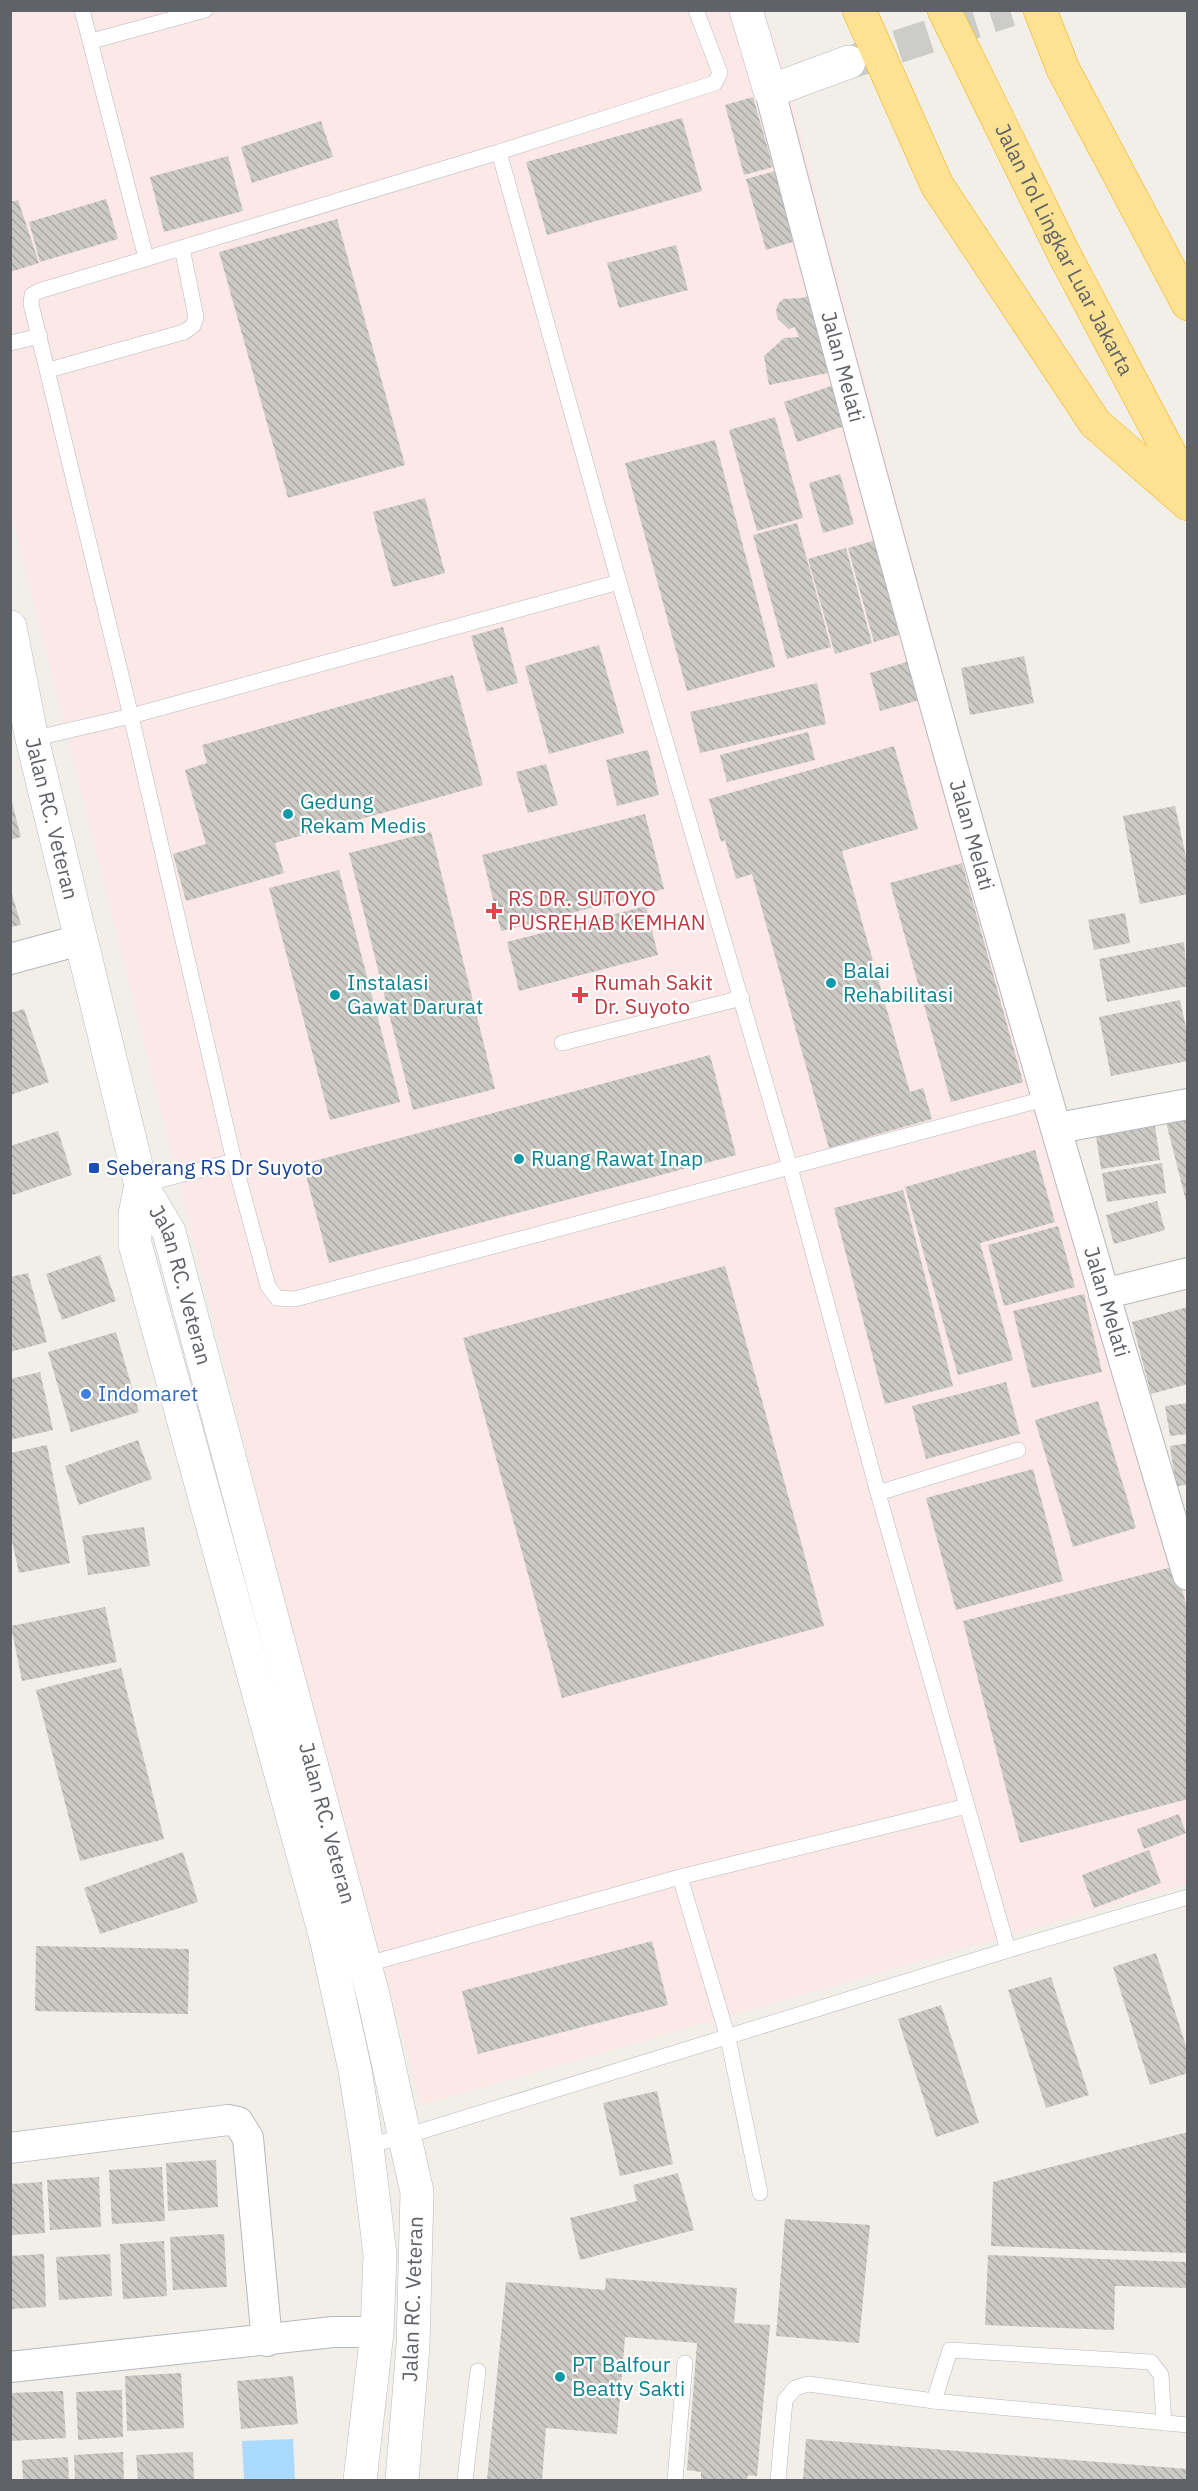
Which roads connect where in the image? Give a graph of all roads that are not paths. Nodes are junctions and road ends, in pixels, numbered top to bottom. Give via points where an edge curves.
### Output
1 (82, 10) edge
2 (205, 10) edge
3 (696, 10) edge
4 (746, 10) edge
5 (859, 10) edge
6 (944, 10) edge
7 (1040, 10) edge
8 (92, 41) junction
9 (849, 62) tunnel mouth
10 (770, 91) junction
11 (499, 153) junction
12 (182, 248) junction
13 (146, 258) junction
14 (1188, 304) edge
15 (40, 336) junction
16 (10, 343) edge
17 (48, 370) junction
18 (1188, 488) edge
19 (1188, 504) edge
20 (619, 582) junction
21 (10, 627) edge
22 (15, 677) edge
23 (131, 716) junction
24 (32, 739) junction
25 (80, 940) junction
26 (10, 960) edge
27 (742, 998) junction
28 (562, 1043) dead end
29 (1048, 1098) junction
30 (1188, 1104) edge
31 (1058, 1128) junction
32 (234, 1161) junction
33 (790, 1167) junction
34 (141, 1185) junction
35 (1188, 1273) edge
36 (1104, 1294) junction
37 (1018, 1450) dead end
38 (878, 1493) junction
39 (1188, 1575) edge
40 (967, 1806) junction
41 (680, 1877) junction
42 (1188, 1897) edge
43 (340, 1933) junction
44 (1008, 1950) junction
45 (364, 1965) junction
46 (374, 1999) junction
47 (342, 2008) junction
48 (728, 2038) junction
49 (406, 2136) junction
50 (368, 2146) junction
51 (10, 2148) edge
52 (760, 2193) dead end
53 (377, 2332) junction
54 (267, 2341) junction
55 (685, 2363) dead end
56 (10, 2367) edge
57 (478, 2371) dead end
58 (934, 2401) junction
59 (1164, 2423) junction
60 (1188, 2425) edge
61 (360, 2481) edge
62 (402, 2481) edge
63 (465, 2481) edge
64 (675, 2481) edge
65 (778, 2481) edge

1 - 8 lane
2 - 8 lane
3 - 11 lane via 720,73 715,83
4 - 10 main road
5 - 19 highway via 937,185 1081,403 1116,444
6 - 18 highway, Jalan Tol Lingkar Luar Jakarta via 1064,254
7 - 14 highway via 1063,69
8 - 13 lane
9 - 10 main road
10 - 29 street, Jalan Melati via 832,333
11 - 12 lane
11 - 20 lane
12 - 13 lane
12 - 17 lane via 196,317 194,326
13 - 15 lane via 32,295
15 - 16 lane
15 - 17 lane
17 - 23 lane
20 - 23 lane
20 - 27 lane
21 - 22 main road, Jalan RC. Veteran
22 - 24 main road, Jalan RC. Veteran
23 - 24 lane
23 - 32 lane
24 - 25 main road, Jalan RC. Veteran
25 - 26 street
25 - 34 main road, Jalan RC. Veteran
27 - 28 lane
27 - 33 lane
29 - 31 street, Jalan Melati
29 - 33 lane
30 - 31 street
31 - 36 street, Jalan Melati
32 - 33 lane via 268,1286 277,1298 289,1299
32 - 34 lane
33 - 38 lane
34 - 43 main road, Jalan RC. Veteran via 135,1214 135,1244 296,1771
35 - 36 street
36 - 39 street, Jalan Melati
37 - 38 lane
38 - 40 lane
40 - 41 lane
40 - 44 lane
41 - 45 lane
41 - 48 lane
42 - 44 lane
43 - 45 main road, Jalan RC. Veteran
43 - 47 main road, Jalan RC. Veteran
44 - 48 lane
45 - 46 main road, Jalan RC. Veteran
46 - 47 main road
46 - 49 main road, Jalan RC. Veteran
47 - 50 main road, Jalan RC. Veteran
48 - 49 lane
48 - 52 lane
49 - 50 lane
49 - 62 main road, Jalan RC. Veteran via 417,2192 414,2346
50 - 53 main road, Jalan RC. Veteran via 380,2255
51 - 54 street via 228,2120 238,2122 248,2138
53 - 54 street via 333,2332
53 - 61 main road, Jalan RC. Veteran
54 - 56 street
55 - 64 lane
57 - 63 lane
58 - 59 lane
58 - 59 lane via 950,2350 1151,2362 1161,2375
58 - 65 lane via 808,2384 795,2388 785,2400
59 - 60 lane

